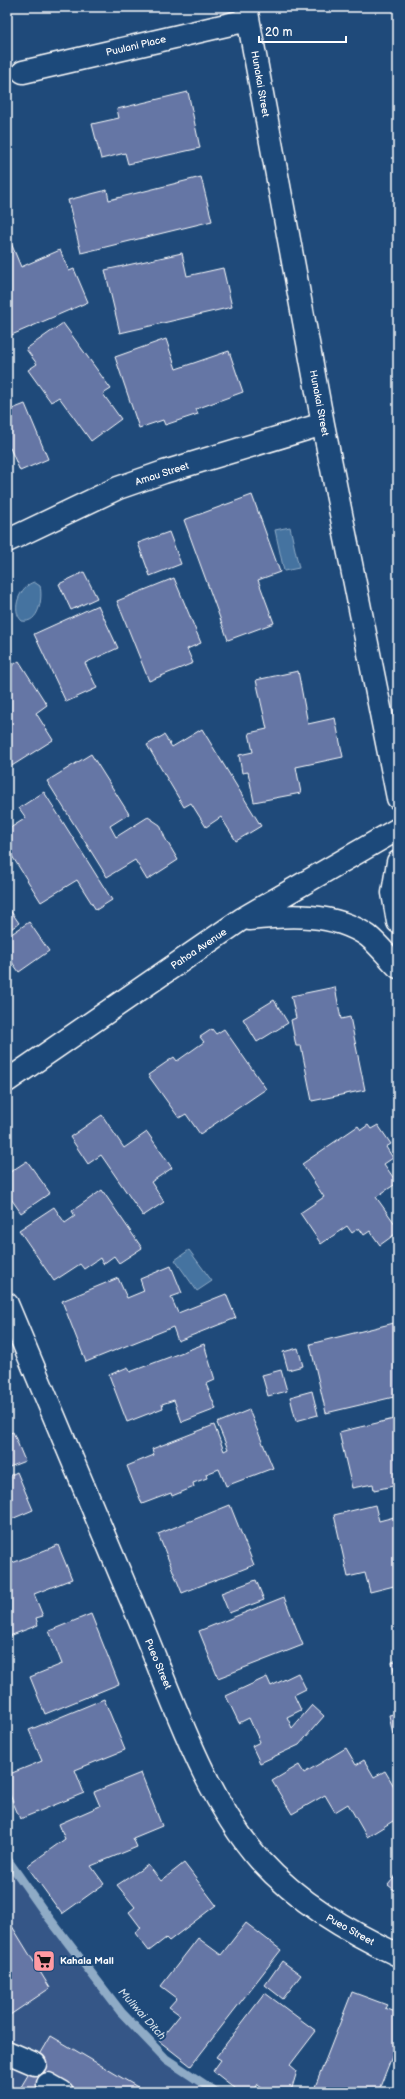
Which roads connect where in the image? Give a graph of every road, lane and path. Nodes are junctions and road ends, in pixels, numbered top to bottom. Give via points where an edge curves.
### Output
1 (247, 13) edge
2 (23, 72) dead end
3 (323, 424) junction
4 (7, 541) edge
5 (398, 798) edge
6 (398, 829) edge
7 (398, 862) edge
8 (242, 919) junction
9 (398, 922) edge
10 (398, 967) edge
11 (7, 1081) edge
12 (7, 1304) edge
13 (398, 1955) edge
14 (7, 2052) edge
15 (35, 2064) dead end

1 - 2 street, Puulani Place
1 - 3 street, Hunakai Street
3 - 4 street, Amau Street via 118,488
3 - 5 street, Hunakai Street
6 - 8 street, Pahoa Avenue
7 - 9 street via 393,893
8 - 10 street via 289,915 332,920 368,937
8 - 11 street, Pahoa Avenue
12 - 13 street, Pueo Street via 180,1718 216,1797 237,1831 280,1880 323,1915
14 - 15 street

